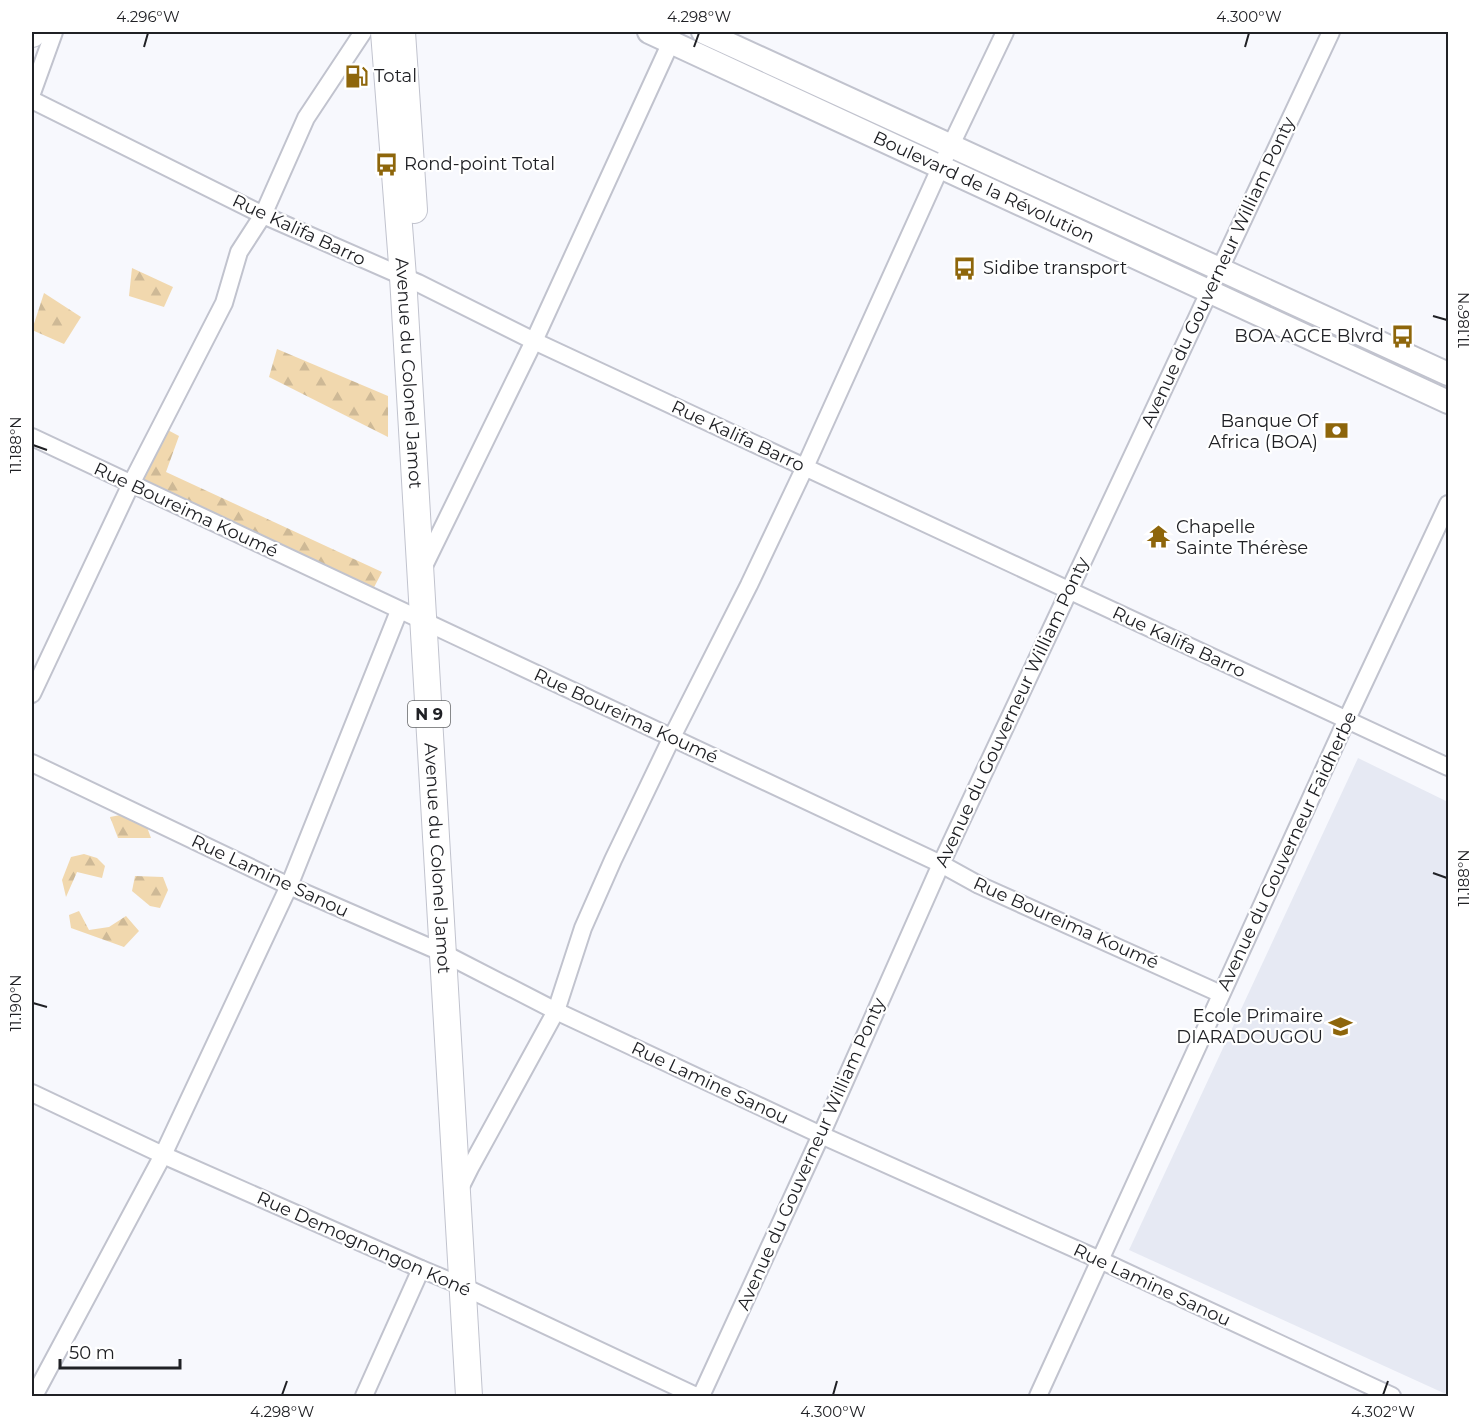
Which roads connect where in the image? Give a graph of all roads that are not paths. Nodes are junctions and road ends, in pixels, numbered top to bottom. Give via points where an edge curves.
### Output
1 (54, 32) edge
2 (363, 32) edge
3 (384, 32) edge
4 (402, 32) edge
5 (649, 32) edge
6 (703, 32) edge
7 (1005, 32) edge
8 (1331, 32) edge
9 (674, 37) edge
10 (32, 93) edge
11 (32, 100) edge
12 (951, 145) junction
13 (941, 166) junction
14 (263, 215) junction
15 (1220, 268) junction
16 (410, 280) junction
17 (1210, 290) junction
18 (534, 341) junction
19 (1449, 374) edge
20 (1449, 402) edge
21 (32, 437) edge
22 (805, 467) junction
23 (131, 484) junction
24 (1449, 504) edge
25 (432, 548) junction
26 (421, 573) junction
27 (1069, 591) junction
28 (399, 611) junction
29 (430, 625) junction
30 (32, 694) edge
31 (1347, 719) junction
32 (672, 736) junction
33 (32, 763) edge
34 (1449, 767) edge
35 (941, 864) junction
36 (289, 886) junction
37 (450, 956) junction
38 (1221, 994) junction
39 (556, 1011) junction
40 (32, 1093) edge
41 (821, 1134) junction
42 (163, 1155) junction
43 (470, 1168) junction
44 (457, 1197) junction
45 (1100, 1260) junction
46 (420, 1269) junction
47 (469, 1289) junction
48 (1372, 1392) edge
49 (34, 1396) edge
50 (364, 1396) edge
51 (469, 1396) edge
52 (482, 1396) edge
53 (696, 1396) edge
54 (701, 1396) edge
55 (1038, 1396) edge
56 (1392, 1396) edge

1 - 10 street
2 - 14 street via 306,118
3 - 16 main road, Avenue du Colonel Jamot / N 9
4 - 16 main road, Avenue du Colonel Jamot / N 9
5 - 9 main road, Boulevard de la Révolution
6 - 12 main road, Boulevard de la Révolution
7 - 12 street
8 - 15 street, Avenue du Gouverneur William Ponty
9 - 13 main road, Boulevard de la Révolution
9 - 18 street
11 - 14 street, Rue Kalifa Barro
12 - 13 street
12 - 15 main road, Boulevard de la Révolution
13 - 17 main road, Boulevard de la Révolution
13 - 22 street
14 - 16 street, Rue Kalifa Barro
14 - 23 street via 239,252 224,303
15 - 17 street, Avenue du Gouverneur William Ponty
15 - 19 main road, Boulevard de la Révolution
16 - 18 street, Rue Kalifa Barro
16 - 25 main road, Avenue du Colonel Jamot / N 9
16 - 26 main road, Avenue du Colonel Jamot / N 9
17 - 20 main road, Boulevard de la Révolution
17 - 27 street, Avenue du Gouverneur William Ponty
18 - 22 street, Rue Kalifa Barro
18 - 25 street
21 - 23 street, Rue Boureima Koumé
22 - 27 street, Rue Kalifa Barro
22 - 32 street
23 - 28 street, Rue Boureima Koumé
23 - 30 street
24 - 31 street, Avenue du Gouverneur Faidherbe
25 - 26 street
25 - 29 main road, Avenue du Colonel Jamot / N 9
26 - 29 main road, Avenue du Colonel Jamot / N 9
27 - 31 street, Rue Kalifa Barro
27 - 35 street, Avenue du Gouverneur William Ponty
28 - 29 street, Rue Boureima Koumé
28 - 36 street
29 - 32 street, Rue Boureima Koumé
29 - 37 main road, Avenue du Colonel Jamot / N 9
31 - 34 street, Rue Kalifa Barro
31 - 38 street, Avenue du Gouverneur Faidherbe
32 - 35 street, Rue Boureima Koumé
32 - 39 street via 583,928
33 - 36 street, Rue Lamine Sanou
35 - 38 street, Rue Boureima Koumé via 979,885
35 - 41 street, Avenue du Gouverneur William Ponty
36 - 37 street, Rue Lamine Sanou
36 - 42 street
37 - 39 street, Rue Lamine Sanou
37 - 43 main road, Avenue du Colonel Jamot / N 9
37 - 44 main road, Avenue du Colonel Jamot / N 9
38 - 45 street, Avenue du Gouverneur Faidherbe
39 - 41 street, Rue Lamine Sanou
39 - 43 street
40 - 42 street, Rue Demognongon Koné
41 - 45 street, Rue Lamine Sanou
41 - 54 street, Avenue du Gouverneur William Ponty
42 - 46 street, Rue Demognongon Koné
42 - 49 street
43 - 44 street
43 - 47 main road, Avenue du Colonel Jamot / N 9
44 - 47 main road, Avenue du Colonel Jamot / N 9
45 - 48 street, Rue Lamine Sanou
45 - 55 street, Avenue du Gouverneur Faidherbe
46 - 47 street, Rue Demognongon Koné
46 - 50 street
47 - 51 main road, Avenue du Colonel Jamot / N 9
47 - 52 main road, Avenue du Colonel Jamot / N 9
47 - 53 street, Rue Demognongon Koné
48 - 56 street, Rue Lamine Sanou

